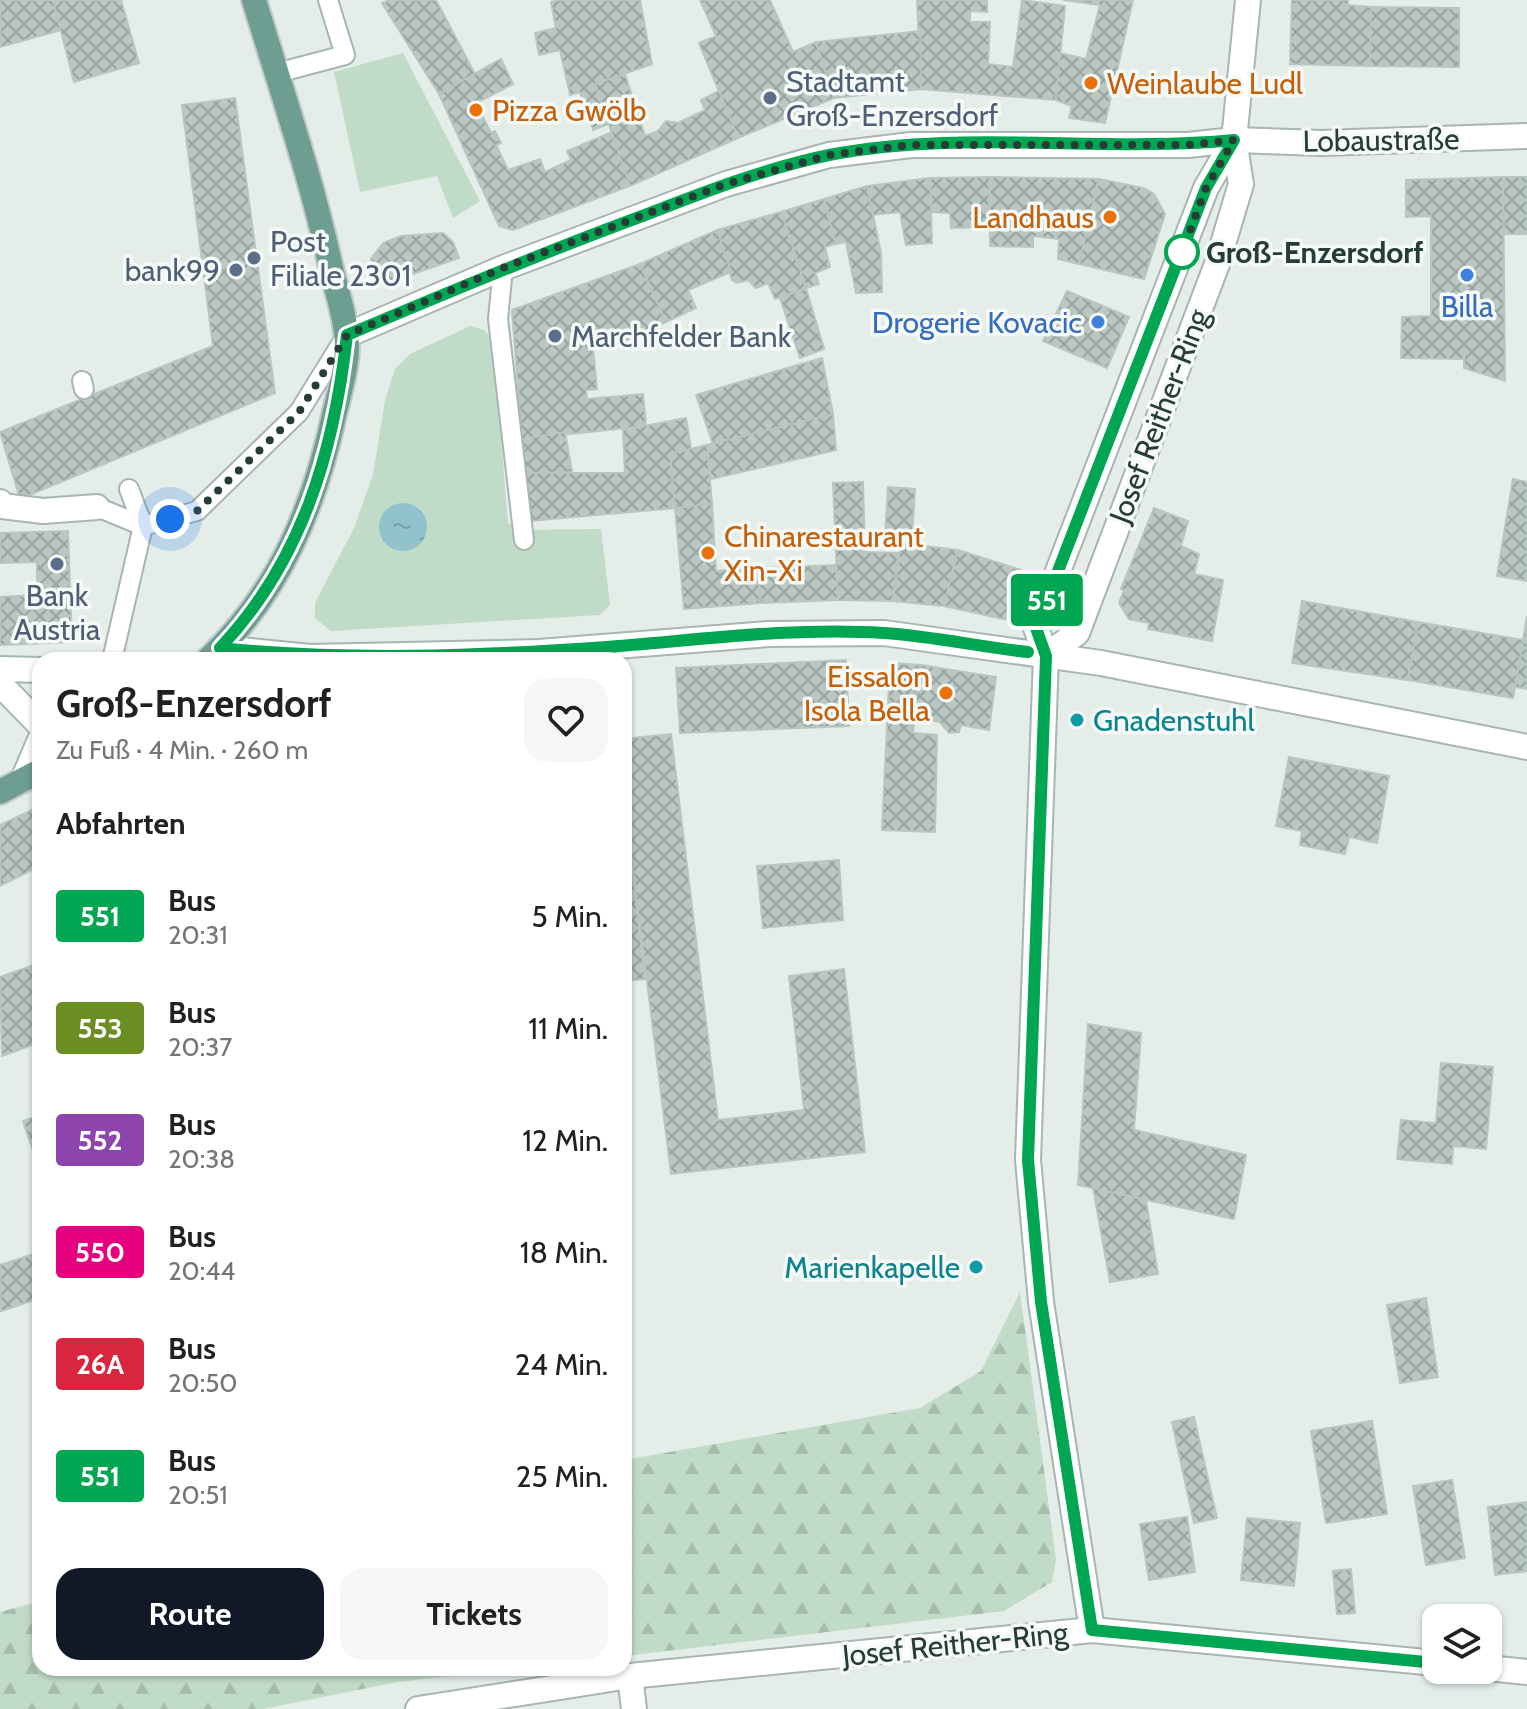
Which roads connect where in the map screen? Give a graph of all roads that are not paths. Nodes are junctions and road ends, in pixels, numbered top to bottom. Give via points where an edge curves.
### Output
1 (254, 0) edge
2 (328, 0) edge
3 (1248, 0) edge
4 (277, 73) junction
5 (1527, 136) edge
6 (1234, 140) junction
7 (503, 268) junction
8 (347, 335) junction
9 (129, 489) dead end
10 (0, 502) edge
11 (97, 507) joint
12 (143, 526) junction
13 (524, 540) dead end
14 (114, 652) edge
15 (216, 652) edge
16 (539, 652) edge
17 (1046, 656) junction
18 (0, 669) edge
19 (32, 670) edge
20 (0, 684) edge
21 (32, 723) edge
22 (1527, 747) edge
23 (32, 775) edge
24 (0, 792) edge
25 (1092, 1630) junction
26 (1422, 1662) edge
27 (1502, 1669) edge
28 (1527, 1672) edge
29 (630, 1676) joint
30 (632, 1676) edge
31 (418, 1709) edge
32 (634, 1709) edge

1 - 4 main road
2 - 4 lane via 345,55
3 - 6 street
4 - 8 main road via 308,167
5 - 6 street, Lobaustraße via 1322,143
6 - 7 street, Lobaustraße via 1188,145 911,145 829,155 726,184
6 - 17 street, Josef Reither-Ring via 1206,188 1040,616 1036,628
6 - 17 street, Josef Reither-Ring via 1241,184 1217,264 1077,633
7 - 8 street, Lobaustraße
7 - 13 lane via 498,319
8 - 12 lane via 299,412 197,511
8 - 15 main road via 322,473 301,530 278,575
9 - 12 lane
10 - 11 street via 43,511
11 - 12 lane
12 - 14 lane
16 - 17 street via 769,634 884,633
17 - 22 street
17 - 25 street, Josef Reither-Ring via 1028,1160 1041,1302
18 - 19 street
20 - 21 street
23 - 24 main road
25 - 26 street
25 - 30 street, Josef Reither-Ring
27 - 28 street
29 - 31 street, Josef Reither-Ring
29 - 32 street

